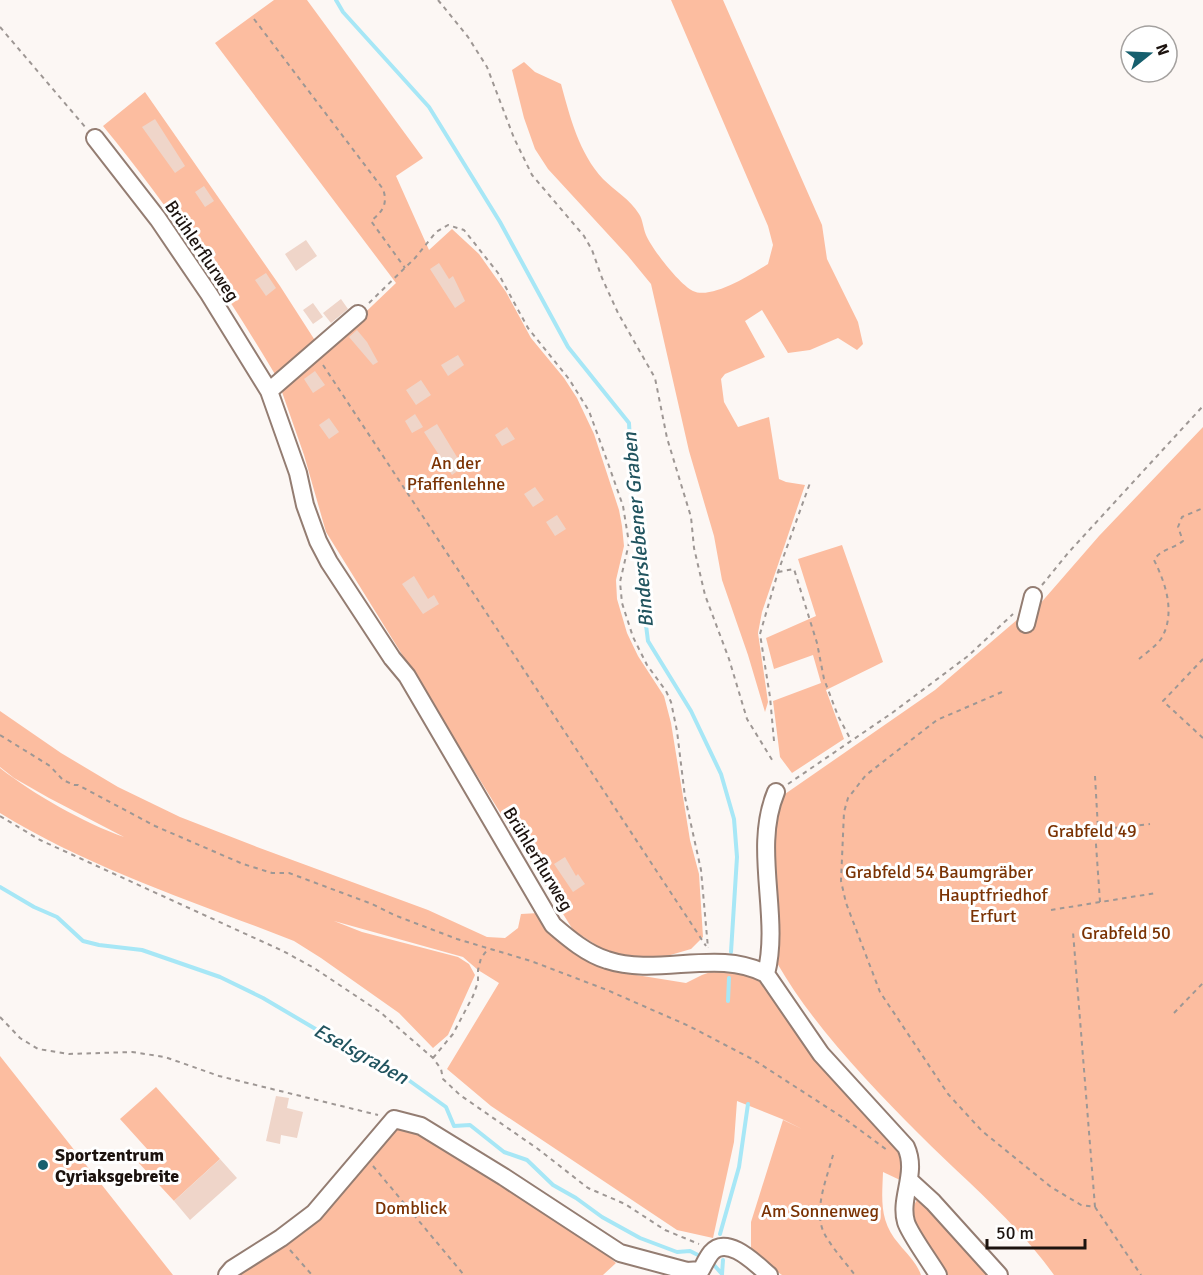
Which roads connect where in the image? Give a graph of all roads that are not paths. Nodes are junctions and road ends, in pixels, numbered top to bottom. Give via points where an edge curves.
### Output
1 (95, 138) road end
2 (358, 314) road end
3 (268, 391) junction
4 (1033, 596) road end
5 (1026, 624) dead end
6 (776, 792) road end
7 (766, 975) junction
8 (910, 1181) junction
9 (702, 1273) edge
10 (227, 1275) edge
11 (769, 1275) edge
12 (938, 1275) edge
13 (999, 1275) edge

1 - 3 street, Brühlerflurweg via 158,219
2 - 3 street
3 - 7 street, Brühlerflurweg via 298,473 310,524 329,562 407,676 553,925 606,960 661,967 717,963 754,968
4 - 5 street
6 - 7 street via 768,816 771,954
7 - 8 street via 821,1054 906,1147 911,1156
8 - 12 street via 906,1222
8 - 13 street
9 - 10 street via 620,1253 421,1126 394,1119 314,1213
9 - 11 street via 712,1251 723,1246 736,1249

